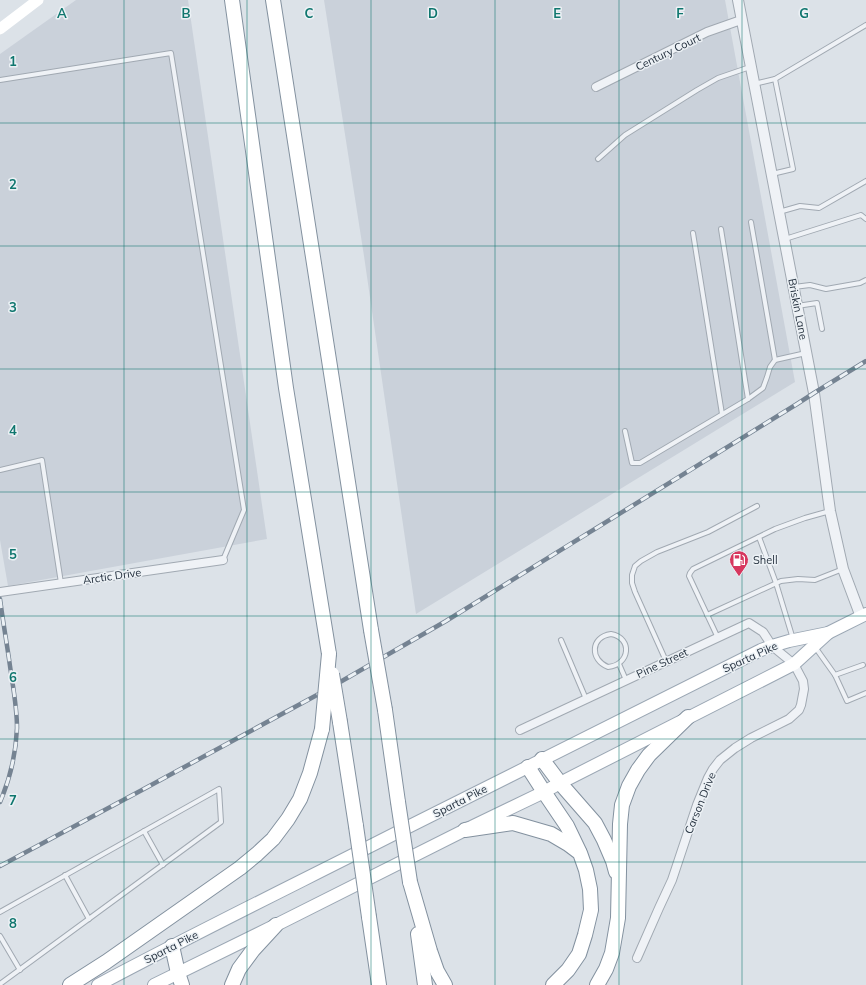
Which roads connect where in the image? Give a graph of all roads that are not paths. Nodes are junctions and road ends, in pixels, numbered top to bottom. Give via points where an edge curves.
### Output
1 (38, 0) edge
2 (232, 0) edge
3 (273, 0) edge
4 (738, 0) edge
5 (742, 20) junction
6 (866, 25) edge
7 (0, 29) edge
8 (751, 67) junction
9 (775, 79) junction
10 (0, 80) edge
11 (754, 84) junction
12 (596, 87) dead end
13 (598, 159) dead end
14 (771, 174) junction
15 (866, 181) edge
16 (779, 212) junction
17 (866, 219) edge
18 (751, 222) dead end
19 (721, 229) dead end
20 (693, 233) dead end
21 (784, 239) junction
22 (866, 280) edge
23 (793, 287) junction
24 (797, 306) junction
25 (822, 329) dead end
26 (806, 352) junction
27 (775, 360) junction
28 (748, 399) junction
29 (722, 414) junction
30 (625, 431) dead end
31 (0, 470) edge
32 (757, 506) dead end
33 (830, 510) junction
34 (759, 537) junction
35 (223, 560) joint
36 (843, 569) junction
37 (61, 583) junction
38 (776, 583) junction
39 (0, 592) edge
40 (707, 615) junction
41 (864, 616) edge
42 (828, 633) junction
43 (718, 638) junction
44 (561, 640) dead end
45 (793, 640) junction
46 (772, 646) junction
47 (814, 646) junction
48 (329, 654) junction
49 (666, 662) junction
50 (619, 664) junction
51 (794, 664) junction
52 (863, 665) dead end
53 (836, 674) junction
54 (626, 680) junction
55 (866, 693) edge
56 (587, 699) junction
57 (688, 717) junction
58 (520, 730) dead end
59 (542, 760) junction
60 (528, 767) junction
61 (560, 782) junction
62 (544, 792) junction
63 (465, 830) junction
64 (144, 831) junction
65 (580, 853) junction
66 (163, 865) junction
67 (65, 875) junction
68 (410, 882) junction
69 (619, 884) junction
70 (0, 912) edge
71 (369, 917) junction
72 (89, 920) junction
73 (276, 925) junction
74 (0, 936) edge
75 (172, 946) junction
76 (637, 958) dead end
77 (20, 970) junction
78 (180, 979) edge
79 (0, 984) edge
80 (70, 985) edge
81 (98, 985) edge
82 (154, 985) edge
83 (232, 985) edge
84 (371, 985) edge
85 (379, 985) edge
86 (425, 985) edge
87 (445, 985) edge
88 (553, 985) edge
89 (597, 985) edge

1 - 7 main road
2 - 48 highway via 286,388
3 - 68 highway, bridge
4 - 5 street, Briskin Lane
5 - 8 street, Briskin Lane
5 - 12 street, Century Court via 706,32
6 - 9 lane
8 - 11 street, Briskin Lane
8 - 13 lane via 718,78 697,90 625,135
9 - 11 lane
9 - 14 lane via 792,169
10 - 35 lane via 171,53 244,510
11 - 14 street, Briskin Lane
14 - 16 street, Briskin Lane
15 - 16 lane via 819,208 800,206
16 - 21 street, Briskin Lane
17 - 21 lane via 861,215
18 - 27 lane
19 - 28 lane
20 - 29 lane
21 - 23 street, Briskin Lane
22 - 23 lane via 826,289 810,285
23 - 24 street, Briskin Lane
24 - 25 lane via 817,303
24 - 26 street, Briskin Lane
26 - 27 lane
26 - 33 street, Briskin Lane
27 - 28 lane via 762,388
28 - 29 lane
29 - 30 lane via 640,463 632,463
31 - 37 lane via 42,460
32 - 49 lane via 708,532 657,552 635,566 632,583
33 - 34 lane
33 - 36 street, Briskin Lane
34 - 38 lane
34 - 40 lane via 693,569 690,573 689,576
35 - 37 street, Arctic Drive
36 - 38 lane via 815,580 798,579
36 - 41 street, Briskin Lane
37 - 39 street, Arctic Drive
38 - 40 lane
38 - 45 lane
40 - 43 lane
41 - 42 main road, Sparta Pike
42 - 45 main road, Sparta Pike
42 - 47 main road, Sparta Pike
43 - 46 street, Pine Street via 750,623 763,632
43 - 49 street, Pine Street
44 - 56 lane
45 - 46 main road, Sparta Pike
46 - 51 street, Pine Street
46 - 59 main road, Sparta Pike
47 - 51 main road, Sparta Pike
47 - 53 lane
48 - 71 highway, bridge
48 - 80 highway, bridge via 322,729 310,773 300,799 273,839 240,868
49 - 54 street, Pine Street
50 - 50 lane via 626,656 624,641 616,635 601,637 596,644 596,657 608,667
50 - 54 lane
51 - 57 main road, Sparta Pike
51 - 76 street, Carson Drive via 804,689 799,710 789,719 736,748 713,769 697,805 672,880
52 - 53 lane
53 - 55 lane via 847,701
54 - 56 street, Pine Street
56 - 58 street, Pine Street
57 - 61 main road, Sparta Pike
57 - 69 highway via 649,755 628,786 620,824
59 - 60 main road, Sparta Pike
59 - 61 highway
60 - 62 highway
60 - 75 main road, Sparta Pike
61 - 62 main road, Sparta Pike
61 - 69 highway via 595,823 613,861
62 - 63 main road, Sparta Pike
62 - 65 highway via 567,826
63 - 65 highway via 513,823 551,834
63 - 73 main road, Sparta Pike
64 - 66 lane
64 - 66 lane via 219,789 221,822
64 - 67 lane
65 - 88 highway via 590,889 591,910 579,954
66 - 72 lane
67 - 70 lane
67 - 72 lane
68 - 86 highway
68 - 87 highway via 430,951
69 - 89 highway via 618,918 612,953
71 - 84 highway
71 - 85 highway
72 - 77 lane
73 - 78 main road, Sparta Pike
73 - 83 highway via 253,950
74 - 77 lane
75 - 78 highway
75 - 81 main road, Sparta Pike
77 - 79 lane
78 - 82 main road, Sparta Pike

